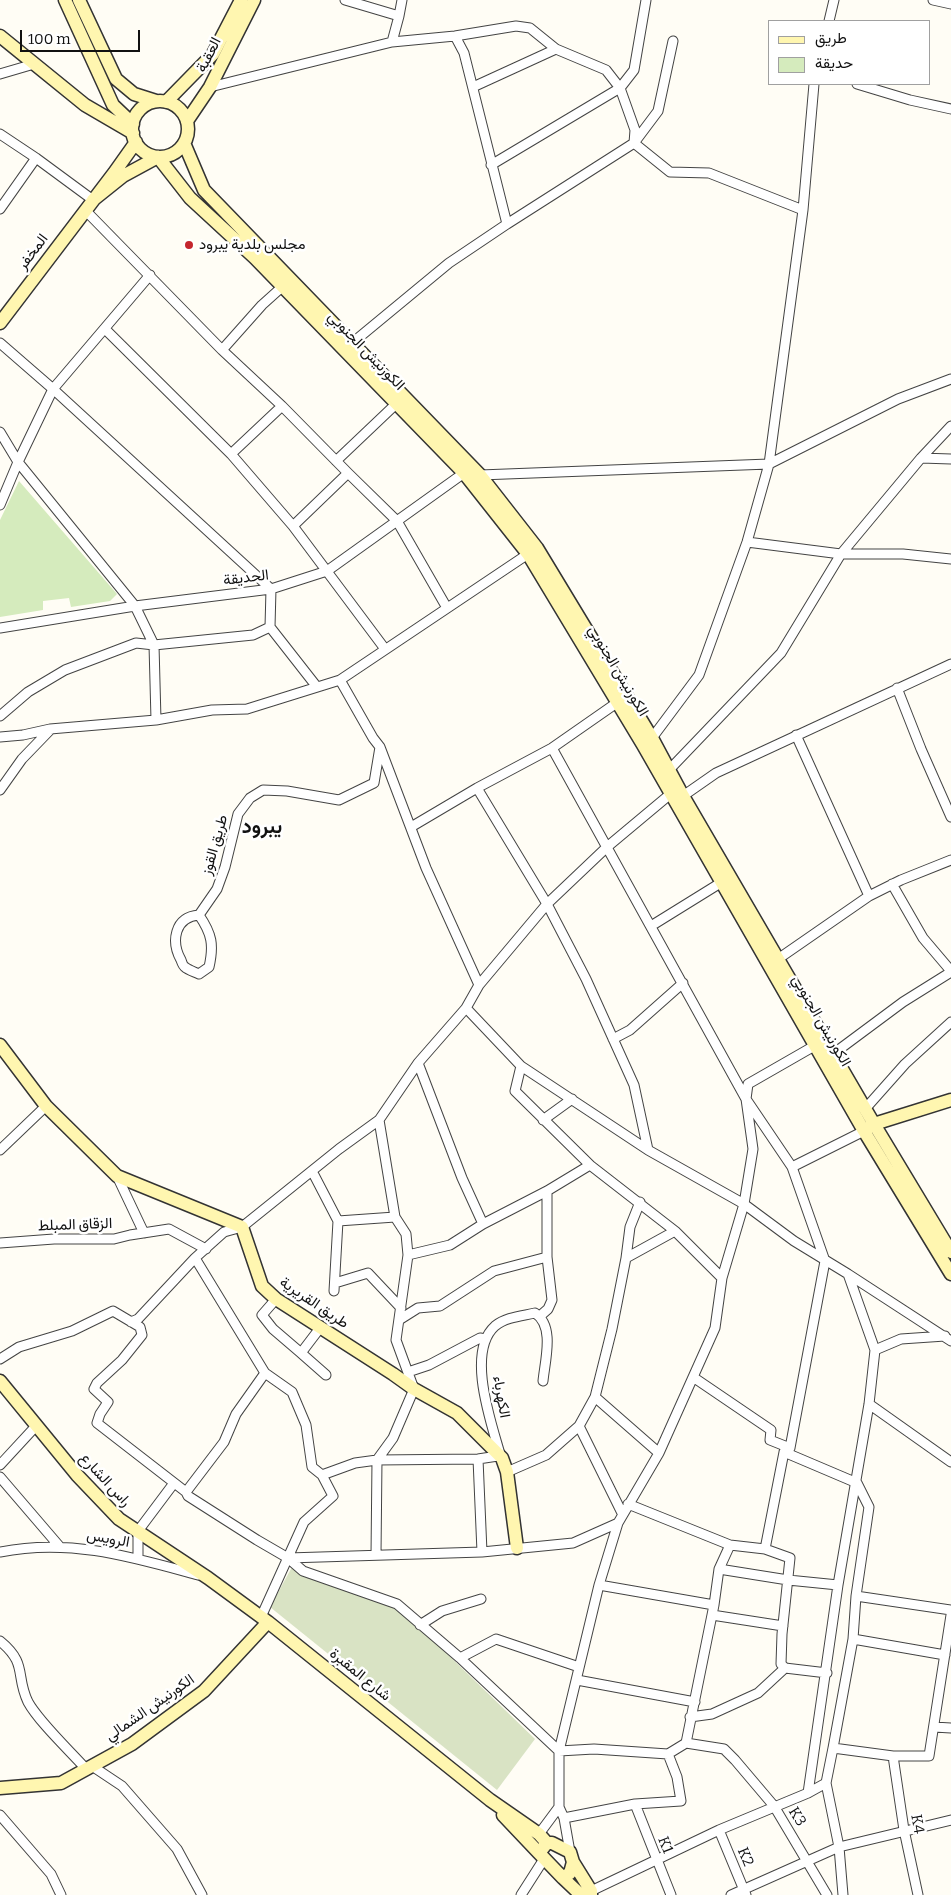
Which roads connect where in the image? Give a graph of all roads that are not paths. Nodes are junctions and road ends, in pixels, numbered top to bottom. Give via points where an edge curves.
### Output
1 (65, 0) edge
2 (79, 0) edge
3 (241, 0) edge
4 (254, 0) edge
5 (345, 0) edge
6 (402, 0) edge
7 (646, 0) edge
8 (834, 0) edge
9 (933, 0) edge
10 (951, 4) edge
11 (399, 16) junction
12 (828, 20) edge
13 (0, 36) edge
14 (455, 36) junction
15 (673, 41) dead end
16 (392, 42) junction
17 (556, 49) junction
18 (34, 64) junction
19 (0, 74) edge
20 (814, 85) edge
21 (860, 85) edge
22 (210, 87) junction
23 (473, 87) junction
24 (620, 88) junction
25 (161, 101) junction
26 (85, 105) junction
27 (115, 107) junction
28 (951, 109) edge
29 (187, 121) junction
30 (134, 133) junction
31 (0, 134) edge
32 (184, 143) junction
33 (634, 143) junction
34 (158, 157) junction
35 (36, 158) junction
36 (491, 165) junction
37 (93, 200) junction
38 (0, 209) edge
39 (85, 210) junction
40 (803, 210) junction
41 (506, 224) junction
42 (150, 275) junction
43 (282, 287) junction
44 (0, 324) edge
45 (105, 329) junction
46 (0, 343) edge
47 (351, 344) junction
48 (222, 350) junction
49 (951, 379) edge
50 (53, 389) junction
51 (396, 404) junction
52 (282, 406) junction
53 (951, 426) edge
54 (0, 432) edge
55 (231, 454) junction
56 (922, 458) junction
57 (951, 459) edge
58 (336, 461) junction
59 (18, 462) junction
60 (769, 464) junction
61 (348, 473) junction
62 (464, 474) junction
63 (480, 475) junction
64 (0, 505) edge
65 (397, 521) junction
66 (293, 526) junction
67 (747, 542) junction
68 (528, 554) junction
69 (841, 554) junction
70 (951, 559) edge
71 (327, 571) junction
72 (271, 590) junction
73 (135, 606) junction
74 (447, 608) junction
75 (270, 627) junction
76 (0, 628) edge
77 (154, 645) junction
78 (385, 649) junction
79 (951, 664) edge
80 (340, 680) junction
81 (317, 688) junction
82 (897, 688) junction
83 (618, 702) junction
84 (0, 716) edge
85 (156, 720) junction
86 (50, 730) junction
87 (796, 735) junction
88 (0, 737) edge
89 (652, 738) junction
90 (380, 747) junction
91 (552, 748) junction
92 (669, 770) junction
93 (477, 788) junction
94 (0, 790) edge
95 (677, 792) junction
96 (951, 817) edge
97 (411, 827) junction
98 (607, 847) junction
99 (951, 860) edge
100 (722, 882) junction
101 (892, 884) junction
102 (869, 896) junction
103 (547, 904) junction
104 (199, 915) junction
105 (651, 926) junction
106 (778, 959) junction
107 (951, 972) edge
108 (683, 984) junction
109 (479, 985) junction
110 (466, 1008) junction
111 (951, 1022) edge
112 (613, 1039) junction
113 (0, 1045) edge
114 (816, 1045) junction
115 (833, 1054) junction
116 (418, 1063) junction
117 (521, 1066) junction
118 (572, 1098) junction
119 (746, 1099) junction
120 (951, 1100) edge
121 (46, 1106) junction
122 (865, 1109) junction
123 (379, 1120) junction
124 (543, 1120) junction
125 (869, 1128) junction
126 (0, 1150) edge
127 (648, 1150) junction
128 (590, 1165) junction
129 (792, 1167) junction
130 (312, 1171) junction
131 (117, 1176) junction
132 (547, 1191) junction
133 (640, 1202) junction
134 (744, 1204) junction
135 (395, 1217) junction
136 (338, 1220) junction
137 (483, 1224) junction
138 (242, 1227) junction
139 (675, 1230) junction
140 (144, 1233) junction
141 (0, 1243) edge
142 (206, 1249) junction
143 (951, 1252) edge
144 (408, 1255) junction
145 (547, 1256) junction
146 (195, 1258) junction
147 (626, 1258) junction
148 (825, 1261) junction
149 (848, 1274) junction
150 (951, 1274) edge
151 (722, 1278) junction
152 (276, 1299) junction
153 (401, 1308) junction
154 (540, 1316) junction
155 (399, 1320) junction
156 (131, 1322) junction
157 (320, 1328) junction
158 (948, 1338) edge
159 (485, 1339) junction
160 (875, 1350) junction
161 (301, 1353) junction
162 (0, 1359) edge
163 (265, 1372) junction
164 (408, 1372) junction
165 (326, 1376) dead end
166 (693, 1377) junction
167 (0, 1381) edge
168 (543, 1381) dead end
169 (414, 1389) junction
170 (595, 1396) junction
171 (869, 1404) junction
172 (36, 1426) junction
173 (579, 1426) junction
174 (787, 1450) junction
175 (659, 1453) junction
176 (500, 1457) junction
177 (478, 1458) junction
178 (376, 1460) junction
179 (951, 1462) edge
180 (0, 1464) edge
181 (507, 1472) junction
182 (322, 1475) junction
183 (0, 1477) edge
184 (174, 1483) junction
185 (857, 1484) junction
186 (186, 1492) junction
187 (628, 1504) junction
188 (622, 1514) junction
189 (618, 1524) junction
190 (138, 1531) junction
191 (730, 1545) junction
192 (60, 1547) junction
193 (517, 1548) junction
194 (765, 1550) junction
195 (0, 1552) edge
196 (482, 1552) junction
197 (376, 1555) junction
198 (138, 1558) junction
199 (288, 1558) junction
200 (719, 1569) junction
201 (208, 1578) junction
202 (788, 1580) junction
203 (599, 1585) junction
204 (838, 1585) junction
205 (856, 1596) junction
206 (481, 1599) dead end
207 (714, 1606) junction
208 (951, 1610) edge
209 (712, 1615) junction
210 (951, 1615) edge
211 (264, 1620) junction
212 (420, 1625) junction
213 (783, 1626) junction
214 (853, 1639) junction
215 (0, 1641) edge
216 (945, 1655) junction
217 (460, 1658) junction
218 (579, 1667) junction
219 (785, 1668) junction
220 (827, 1673) junction
221 (576, 1680) junction
222 (695, 1702) junction
223 (690, 1717) junction
224 (934, 1727) junction
225 (951, 1728) edge
226 (686, 1743) junction
227 (833, 1748) junction
228 (559, 1751) junction
229 (668, 1754) junction
230 (893, 1756) junction
231 (89, 1768) junction
232 (826, 1783) junction
233 (0, 1788) edge
234 (808, 1793) junction
235 (490, 1800) junction
236 (635, 1804) junction
237 (774, 1806) junction
238 (559, 1807) junction
239 (0, 1815) edge
240 (564, 1818) junction
241 (951, 1820) edge
242 (719, 1830) junction
243 (904, 1830) junction
244 (542, 1847) junction
245 (839, 1847) junction
246 (572, 1857) junction
247 (657, 1860) junction
248 (809, 1861) junction
249 (563, 1878) junction
250 (745, 1892) edge
251 (588, 1894) edge
252 (61, 1895) edge
253 (202, 1895) edge
254 (521, 1895) edge
255 (671, 1895) edge
256 (731, 1895) edge
257 (828, 1895) edge
258 (843, 1895) edge
259 (918, 1895) edge

1 - 27 main road
2 - 25 main road via 116,79 134,94
3 - 25 main road, العقبة via 213,54
4 - 22 main road, العقبة
5 - 11 street
6 - 11 street
7 - 24 street via 634,70
8 - 12 street
9 - 10 street
11 - 16 street
13 - 18 main road
14 - 16 street
14 - 17 street via 516,26 530,28
14 - 23 street via 464,53
15 - 33 street via 658,111
16 - 22 street
17 - 23 street
17 - 24 street via 606,70
18 - 19 street
18 - 26 main road
20 - 40 street
21 - 28 street
22 - 29 main road, العقبة
23 - 36 street
24 - 33 street via 635,130
24 - 36 street
25 - 27 main road via 127,108
25 - 29 main road via 177,107
25 - 30 main road via 143,107 136,115
26 - 27 main road
26 - 30 main road
27 - 30 main road
29 - 32 main road
30 - 34 main road via 148,154
30 - 37 main road
31 - 35 street
32 - 34 main road via 168,156
32 - 47 main road, الكورنيش الجنوبي via 204,190
33 - 40 street via 670,172 709,173
33 - 41 street
34 - 37 main road via 123,176
34 - 43 main road, الكورنيش الجنوبي via 190,198
35 - 37 street
35 - 38 street
36 - 41 street
37 - 39 main road, المخفر
39 - 42 street
39 - 44 main road, المخفر
40 - 60 street
41 - 47 street via 449,264
42 - 45 street
42 - 48 street
43 - 48 street
43 - 51 main road, الكورنيش الجنوبي
45 - 50 street
45 - 55 street
46 - 50 street
47 - 63 main road, الكورنيش الجنوبي
48 - 52 street
49 - 60 street via 898,399
50 - 59 street
50 - 72 street
51 - 58 street
51 - 62 main road, الكورنيش الجنوبي
52 - 55 street
52 - 58 street
53 - 56 street
54 - 59 street
55 - 66 street
56 - 57 street
56 - 69 street
58 - 61 street
59 - 64 street
59 - 73 street
60 - 63 street
60 - 67 street
61 - 65 street
61 - 66 street
62 - 65 street, الحديقة
62 - 68 main road, الكورنيش الجنوبي
63 - 89 main road, الكورنيش الجنوبي via 537,548
65 - 71 street, الحديقة
65 - 74 street
66 - 71 street
67 - 69 street
67 - 89 street via 699,674
68 - 74 street
68 - 83 main road, الكورنيش الجنوبي
69 - 70 street via 903,554
69 - 92 street via 781,653
71 - 72 street, الحديقة
71 - 78 street
72 - 73 street, الحديقة
72 - 75 street
73 - 76 street, الحديقة
73 - 77 street
74 - 78 street
75 - 77 street via 253,635
75 - 81 street
77 - 84 street via 136,643 65,670 28,692
77 - 85 street
78 - 80 street
79 - 82 street
80 - 81 street
80 - 90 street
81 - 85 street via 247,709 212,710
82 - 87 street
82 - 96 street
83 - 91 street
83 - 95 main road, الكورنيش الجنوبي
85 - 86 street
86 - 88 street
86 - 94 street via 22,759
87 - 95 street
87 - 102 street
89 - 92 main road, الكورنيش الجنوبي
90 - 97 street
90 - 104 street, طريق القوز via 374,783 339,800 263,790 250,798 238,814 217,889
91 - 93 street
91 - 98 street
92 - 95 main road, الكورنيش الجنوبي
93 - 97 street
93 - 103 street
95 - 98 street
95 - 100 main road, الكورنيش الجنوبي
95 - 106 main road, الكورنيش الجنوبي
97 - 109 street
98 - 103 street
98 - 105 street
99 - 101 street
100 - 105 street
100 - 114 main road, الكورنيش الجنوبي
101 - 102 street
101 - 107 street via 923,938
102 - 106 street
103 - 109 street
103 - 112 street via 586,978
104 - 104 street, طريق القوز via 190,916 182,922 175,937 177,953 185,967 199,974 209,967 212,942
105 - 108 street
106 - 115 main road, الكورنيش الجنوبي
107 - 115 street via 902,1002
108 - 112 street via 630,1030
108 - 119 street
109 - 110 street
110 - 116 street
110 - 117 street
111 - 122 street via 905,1064
112 - 127 street via 634,1085
113 - 121 main road
114 - 119 street via 748,1084
114 - 125 main road, الكورنيش الجنوبي
115 - 122 main road, الكورنيش الجنوبي
116 - 123 street
116 - 137 street
117 - 118 street
117 - 124 street via 515,1091
118 - 124 street
118 - 127 street
119 - 129 street
119 - 134 street via 753,1149
120 - 125 main road
121 - 126 street
121 - 131 main road
122 - 125 main road, الكورنيش الجنوبي
123 - 130 street
123 - 135 street
124 - 128 street
125 - 129 street
125 - 143 main road, الكورنيش الجنوبي
125 - 150 main road, الكورنيش الجنوبي
127 - 134 street
128 - 132 street
128 - 133 street
129 - 148 street
130 - 136 street
130 - 138 street
131 - 138 main road
131 - 140 street
132 - 137 street
132 - 145 street
133 - 139 street
133 - 147 street via 630,1227
134 - 148 street
134 - 151 street
135 - 136 street
135 - 144 street via 406,1234
136 - 153 street via 335,1287 368,1273
137 - 144 street via 450,1245
138 - 142 street via 224,1232
138 - 152 main road, طريق القريرية via 262,1286
139 - 147 street
139 - 151 street
140 - 141 street, الزقاق المبلط via 114,1240 54,1239
140 - 142 street, الزقاق المبلط via 169,1229
142 - 146 street
144 - 153 street
145 - 154 street via 552,1300
145 - 155 street via 494,1271 440,1306 418,1308
146 - 156 street via 138,1320
146 - 163 street
147 - 170 street
148 - 149 street
148 - 174 street
149 - 158 street
149 - 160 street
151 - 166 street via 715,1328
152 - 157 main road, طريق القريرية
152 - 161 street via 262,1314 273,1329
153 - 155 street
154 - 159 street via 535,1313 506,1319 496,1325
154 - 168 street via 547,1333
155 - 164 street via 396,1340
156 - 162 street via 113,1311 72,1331 19,1347
156 - 184 street via 140,1327 142,1335 122,1360 97,1383 94,1389 108,1402 98,1423
157 - 161 street
157 - 169 main road, طريق القريرية
158 - 160 street via 902,1339
159 - 164 street via 480,1338 429,1365
159 - 176 street, الكهرباء via 481,1354 483,1381
160 - 171 street
161 - 165 street
163 - 182 street via 292,1392 306,1425 312,1467
163 - 186 street via 236,1414 224,1442
164 - 169 street
166 - 174 street via 771,1430 770,1440
166 - 175 street
167 - 172 main road, راس الشارع
169 - 176 main road, طريق القريرية via 457,1413
169 - 178 street via 393,1438
170 - 173 street
170 - 175 street
171 - 179 street
171 - 185 street
172 - 180 street
172 - 190 main road, راس الشارع via 77,1476 119,1519
173 - 181 street via 546,1455
173 - 188 street
174 - 185 street
174 - 194 street
175 - 187 street
176 - 177 street
176 - 181 main road, طريق القريرية
177 - 178 street
177 - 196 street
178 - 182 street via 355,1463
178 - 197 street
181 - 193 main road, طريق القريرية
182 - 199 street via 333,1496 304,1522
183 - 192 street
184 - 186 street
184 - 190 street
185 - 204 street
185 - 205 street via 869,1507
186 - 199 street
187 - 188 street
187 - 191 street
188 - 189 street
189 - 193 street via 573,1543
189 - 203 street
190 - 198 street
190 - 201 main road, راس الشارع
191 - 194 street
191 - 200 street
192 - 195 street, الرويس via 24,1547
192 - 198 street, الرويس
193 - 196 street
194 - 202 street via 790,1558
196 - 197 street
197 - 199 street
198 - 201 street, الرويس
199 - 211 street
199 - 212 street via 303,1571 397,1604
200 - 202 street
200 - 207 street
201 - 211 main road, شارع المقبرة
202 - 204 street
202 - 213 street
203 - 207 street
203 - 218 street
204 - 220 street
205 - 208 street
205 - 214 street
206 - 212 street via 442,1611
207 - 209 street
209 - 213 street
209 - 222 street
210 - 216 street
211 - 231 main road, الكورنيش الشمالي via 204,1691 132,1744
211 - 235 main road, شارع المقبرة
212 - 217 street
213 - 219 street via 781,1664
214 - 216 street
214 - 227 street
215 - 231 street via 16,1658 23,1690 36,1714
216 - 224 street
217 - 218 street via 496,1639
217 - 228 street
218 - 221 street
219 - 220 street
219 - 223 street via 758,1692 712,1714
220 - 234 street
221 - 222 street
221 - 228 street
222 - 223 street
223 - 226 street
224 - 225 street
224 - 230 street via 929,1756
226 - 229 street
226 - 237 street, K3 via 724,1749
227 - 230 street
227 - 232 street
228 - 229 street via 594,1749
228 - 238 street
229 - 236 street via 677,1777 681,1801
230 - 243 street, K4
231 - 233 main road, الكورنيش الشمالي via 61,1783
231 - 253 street via 122,1786 177,1849
232 - 234 street
232 - 245 street
234 - 237 street
235 - 244 main road
235 - 244 main road via 523,1838
236 - 240 street
236 - 247 street, K1
237 - 242 street
237 - 248 street, K3
238 - 240 street
238 - 244 street
239 - 252 street via 51,1874
240 - 246 street
241 - 243 street
242 - 247 street
242 - 250 street, K2
243 - 245 street
243 - 259 street, K4
244 - 246 main road via 552,1843
244 - 249 main road
244 - 254 street
245 - 248 street
245 - 258 street
246 - 249 main road via 570,1873
246 - 251 main road
247 - 251 street
247 - 255 street, K1
248 - 250 street
248 - 257 street, K3
249 - 251 main road
250 - 256 street

